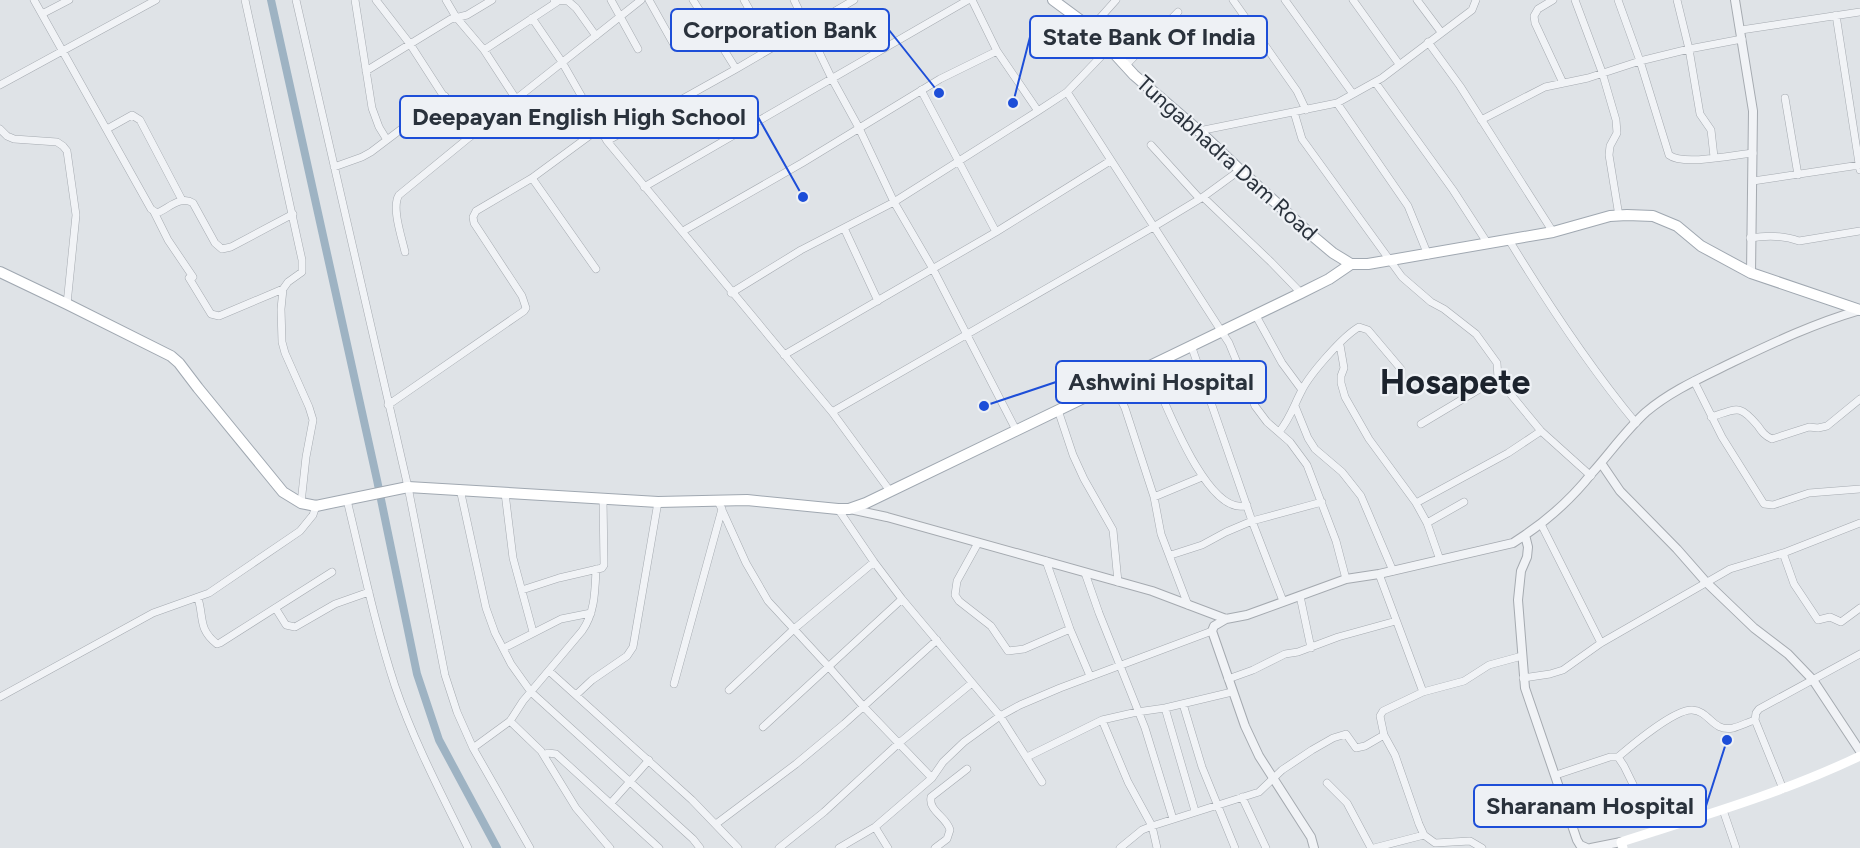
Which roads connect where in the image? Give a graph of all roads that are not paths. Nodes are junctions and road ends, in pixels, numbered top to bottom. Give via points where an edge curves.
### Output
1 (34, 0) edge
2 (69, 0) edge
3 (156, 0) edge
4 (245, 0) edge
5 (297, 0) edge
6 (355, 0) edge
7 (376, 0) edge
8 (446, 0) edge
9 (492, 0) edge
10 (611, 0) edge
11 (641, 0) edge
12 (649, 0) edge
13 (693, 0) edge
14 (744, 0) edge
15 (794, 0) edge
16 (854, 0) edge
17 (968, 0) edge
18 (972, 0) edge
19 (1053, 0) edge
20 (1116, 0) edge
21 (1233, 0) edge
22 (1285, 0) edge
23 (1353, 0) edge
24 (1417, 0) edge
25 (1476, 0) edge
26 (1553, 0) edge
27 (1575, 0) edge
28 (1618, 0) edge
29 (1677, 0) edge
30 (1735, 0) edge
31 (555, 1) edge
32 (1178, 12) dead end
33 (1860, 12) edge
34 (42, 14) junction
35 (1836, 15) junction
36 (619, 16) junction
37 (753, 16) dead end
38 (456, 17) junction
39 (532, 18) junction
40 (807, 27) junction
41 (1090, 28) junction
42 (1441, 32) junction
43 (1741, 35) junction
44 (596, 36) junction
45 (674, 42) dead end
46 (1428, 42) junction
47 (410, 44) junction
48 (1109, 48) junction
49 (638, 49) dead end
50 (1689, 49) junction
51 (484, 50) junction
52 (64, 51) junction
53 (997, 51) junction
54 (1640, 61) junction
55 (562, 62) junction
56 (1399, 64) junction
57 (1125, 65) junction
58 (736, 69) junction
59 (366, 71) junction
60 (1602, 72) junction
61 (831, 77) junction
62 (1375, 82) junction
63 (1563, 82) junction
64 (0, 86) edge
65 (921, 90) junction
66 (1067, 92) junction
67 (1353, 94) junction
68 (445, 96) junction
69 (1785, 98) dead end
70 (516, 99) junction
71 (1337, 103) junction
72 (1306, 110) junction
73 (1038, 111) junction
74 (1294, 112) junction
75 (1481, 120) junction
76 (600, 128) junction
77 (859, 128) junction
78 (0, 129) edge
79 (107, 129) junction
80 (1199, 131) junction
81 (470, 137) junction
82 (387, 140) junction
83 (607, 141) junction
84 (1151, 145) dead end
85 (1753, 153) junction
86 (1669, 155) junction
87 (1714, 157) junction
88 (958, 161) junction
89 (1110, 161) junction
90 (1672, 164) dead end
91 (334, 167) junction
92 (1860, 167) edge
93 (1240, 171) junction
94 (1798, 175) junction
95 (532, 178) junction
96 (1753, 181) junction
97 (644, 187) junction
98 (1201, 198) junction
99 (182, 200) junction
100 (894, 202) junction
101 (154, 212) junction
102 (293, 214) junction
103 (1619, 216) junction
104 (1155, 226) junction
105 (844, 228) junction
106 (683, 231) junction
107 (1860, 231) edge
108 (996, 232) junction
109 (1553, 232) junction
110 (1750, 238) junction
111 (1509, 240) junction
112 (1488, 244) junction
113 (405, 252) dead end
114 (1428, 255) junction
115 (1391, 261) junction
116 (1351, 264) junction
117 (596, 269) dead end
118 (933, 269) junction
119 (0, 272) edge
120 (1751, 273) junction
121 (283, 289) junction
122 (731, 293) junction
123 (1300, 293) junction
124 (878, 301) junction
125 (67, 303) junction
126 (1860, 310) edge
127 (1255, 314) junction
128 (1222, 331) junction
129 (968, 336) junction
130 (1191, 345) junction
131 (1340, 345) junction
132 (784, 356) junction
133 (1149, 366) junction
134 (1401, 369) dead end
135 (1498, 378) junction
136 (1694, 381) junction
137 (1113, 384) junction
138 (1302, 390) junction
139 (1860, 399) edge
140 (388, 405) junction
141 (1295, 406) junction
142 (1058, 410) junction
143 (832, 412) junction
144 (1711, 417) junction
145 (1636, 423) junction
146 (1421, 424) dead end
147 (1016, 430) junction
148 (1542, 431) junction
149 (1279, 432) junction
150 (1600, 463) junction
151 (1590, 476) junction
152 (1202, 477) junction
153 (404, 488) junction
154 (460, 489) junction
155 (1860, 489) edge
156 (890, 491) junction
157 (505, 493) junction
158 (1154, 497) junction
159 (603, 498) junction
160 (350, 500) junction
161 (658, 502) junction
162 (1323, 502) junction
163 (1464, 502) dead end
164 (301, 503) junction
165 (1416, 503) junction
166 (720, 505) junction
167 (1247, 505) junction
168 (316, 506) junction
169 (844, 509) junction
170 (1252, 521) junction
171 (1427, 522) junction
172 (1860, 523) edge
173 (1541, 524) junction
174 (1525, 535) junction
175 (978, 543) junction
176 (1782, 553) junction
177 (1171, 555) junction
178 (1440, 560) junction
179 (1046, 561) junction
180 (874, 562) junction
181 (596, 569) junction
182 (1393, 571) junction
183 (332, 572) dead end
184 (1085, 573) junction
185 (1379, 574) junction
186 (1346, 579) junction
187 (1118, 582) junction
188 (1706, 582) junction
189 (522, 590) junction
190 (369, 592) junction
191 (1300, 596) junction
192 (198, 598) junction
193 (902, 599) junction
194 (1283, 601) junction
195 (1188, 605) junction
196 (1860, 608) edge
197 (276, 609) junction
198 (591, 613) junction
199 (1227, 619) junction
200 (1396, 621) junction
201 (1070, 628) junction
202 (794, 629) junction
203 (533, 632) junction
204 (1212, 632) junction
205 (938, 640) junction
206 (1601, 643) junction
207 (504, 648) junction
208 (1311, 648) junction
209 (1860, 654) edge
210 (1522, 656) junction
211 (1119, 665) junction
212 (828, 666) junction
213 (549, 671) junction
214 (1090, 676) junction
215 (1523, 678) junction
216 (1228, 680) junction
217 (1813, 681) junction
218 (972, 683) junction
219 (674, 684) dead end
220 (729, 690) dead end
221 (531, 692) junction
222 (1423, 692) junction
223 (1232, 693) junction
224 (576, 695) junction
225 (0, 697) edge
226 (1183, 704) junction
227 (863, 706) junction
228 (1165, 708) junction
229 (1137, 712) junction
230 (1000, 716) junction
231 (1102, 720) junction
232 (1755, 720) junction
233 (510, 721) junction
234 (763, 727) dead end
235 (1384, 735) junction
236 (899, 743) junction
237 (473, 748) junction
238 (1860, 753) edge
239 (544, 755) junction
240 (1027, 757) junction
241 (1618, 757) junction
242 (649, 760) junction
243 (967, 769) dead end
244 (1556, 776) junction
245 (1274, 777) junction
246 (932, 778) junction
247 (630, 782) junction
248 (1042, 782) dead end
249 (1327, 783) dead end
250 (1783, 789) junction
251 (1242, 797) junction
252 (611, 803) junction
253 (1216, 804) junction
254 (1723, 810) junction
255 (1195, 811) junction
256 (1173, 819) junction
257 (716, 824) junction
258 (1152, 826) junction
259 (875, 827) junction
260 (1656, 831) junction
261 (1424, 835) junction
262 (1622, 845) edge
263 (468, 848) edge
264 (530, 848) edge
265 (610, 848) edge
266 (659, 848) edge
267 (700, 848) edge
268 (738, 848) edge
269 (779, 848) edge
270 (839, 848) edge
271 (888, 848) edge
272 (935, 848) edge
273 (1120, 848) edge
274 (1157, 848) edge
275 (1235, 848) edge
276 (1266, 848) edge
277 (1314, 848) edge
278 (1372, 848) edge
279 (1482, 848) edge
280 (1585, 848) edge
281 (1592, 848) edge
282 (1736, 848) edge

1 - 34 street
2 - 34 street
3 - 52 street
4 - 102 street
5 - 91 street
6 - 59 street
7 - 47 street
8 - 38 street
9 - 38 street
10 - 36 street
11 - 36 street
12 - 45 street
13 - 58 street
14 - 37 street
15 - 40 street
16 - 40 street
17 - 61 street
18 - 53 street
19 - 41 main road, Tungabhadra Dam Road
20 - 41 street
21 - 72 street
22 - 67 street
23 - 56 street
24 - 42 street
25 - 42 street via 1472,10
26 - 63 street via 1534,16
27 - 60 street
28 - 54 street
29 - 50 street
30 - 43 street
31 - 39 street
31 - 44 street via 568,1
32 - 57 street
33 - 35 street
34 - 52 street
35 - 43 street
35 - 92 street
36 - 44 street
36 - 49 street
38 - 47 street
38 - 51 street
39 - 51 street
39 - 55 street
40 - 58 street
40 - 61 street
41 - 48 main road, Tungabhadra Dam Road
42 - 46 street
43 - 50 street
43 - 85 street via 1753,111
44 - 55 street
46 - 56 street
46 - 75 street
47 - 59 street
47 - 68 street
48 - 57 main road, Tungabhadra Dam Road
48 - 66 street
50 - 54 street
50 - 87 street via 1700,114 1711,130
51 - 70 street
52 - 64 street
52 - 79 street
53 - 65 street
53 - 73 street
54 - 60 street
54 - 86 street
55 - 70 street
55 - 76 street
56 - 62 street
57 - 80 main road, Tungabhadra Dam Road
58 - 83 street
59 - 82 street via 372,108
60 - 63 street
60 - 103 street via 1617,127 1608,155
61 - 77 street
61 - 97 street
62 - 67 street
62 - 112 street
63 - 75 street via 1533,92
65 - 77 street
65 - 88 street
66 - 73 street
66 - 89 street
67 - 71 street
68 - 81 street
68 - 82 street
69 - 94 street
70 - 81 street
71 - 72 street
71 - 114 street via 1408,206
72 - 74 street
73 - 88 street
74 - 80 street
74 - 115 street via 1302,139
75 - 109 street
76 - 83 street
76 - 95 street
77 - 100 street
77 - 106 street
78 - 125 street via 14,139 57,142 67,151 76,215
79 - 99 street via 132,115 140,120
79 - 101 street
80 - 93 main road, Tungabhadra Dam Road
81 - 113 street via 396,199
82 - 91 street via 362,158
83 - 97 street
84 - 98 street
85 - 87 street
85 - 96 street
86 - 87 street via 1680,160
86 - 90 street
88 - 100 street
88 - 108 street
89 - 104 street
89 - 108 street
91 - 140 street
92 - 94 street
93 - 98 street
93 - 116 main road, Tungabhadra Dam Road via 1308,232
94 - 96 street
95 - 117 street
95 - 140 street via 476,211 473,217 526,308
96 - 110 street
97 - 106 street
98 - 104 street
98 - 123 street
99 - 101 street
99 - 102 street via 193,203 222,249
100 - 105 street
100 - 118 street
101 - 121 street via 211,314 219,316
102 - 121 street via 303,267
103 - 109 main road
103 - 120 main road via 1653,216 1677,226 1701,246
104 - 128 street
104 - 129 street
105 - 122 street
105 - 124 street
106 - 122 street
107 - 110 street via 1799,241 1772,235
108 - 118 street
109 - 111 main road
110 - 120 street
111 - 112 main road
111 - 145 street via 1578,349
112 - 114 main road
114 - 115 main road
115 - 116 main road
115 - 135 street via 1416,290 1476,334 1497,363
116 - 123 main road
118 - 124 street
118 - 129 street
119 - 125 main road
120 - 126 main road
121 - 164 street via 282,342 313,420
122 - 132 street
123 - 127 main road
124 - 132 street
125 - 164 main road via 179,363 284,492
126 - 136 street via 1793,333
127 - 128 main road
127 - 138 street
128 - 130 main road
128 - 149 street via 1255,406
129 - 143 street
129 - 147 street
130 - 133 main road
130 - 167 street
131 - 134 street via 1353,330 1364,327
131 - 138 street
131 - 165 street via 1345,397 1369,439
132 - 143 street
133 - 137 main road
133 - 152 street
135 - 146 street
135 - 148 street
136 - 144 street
136 - 145 street via 1646,412
137 - 142 main road
137 - 158 street via 1125,408
138 - 141 street
139 - 144 street via 1827,426 1805,428 1772,439 1742,410
140 - 153 street
141 - 149 street
141 - 182 street via 1315,449 1342,472 1361,496
142 - 147 main road
142 - 187 street via 1080,471 1113,530
143 - 156 street
144 - 155 street via 1764,504
145 - 150 street
147 - 156 main road
148 - 151 street
148 - 165 street
149 - 162 street via 1299,452
150 - 151 street
150 - 188 street via 1620,491
151 - 173 street
152 - 158 street
152 - 167 street via 1230,506
153 - 154 main road
153 - 160 main road
153 - 237 street via 446,675
154 - 157 main road
154 - 207 street via 486,608
156 - 169 main road
157 - 159 main road
157 - 189 street via 513,558
158 - 177 street via 1161,534
159 - 161 main road
159 - 181 street via 605,562
160 - 168 main road
160 - 190 street
161 - 166 main road
161 - 224 street via 633,647 627,656
162 - 170 street
162 - 186 street
163 - 171 street
164 - 168 main road
165 - 171 street
166 - 169 main road via 747,500
166 - 202 street via 756,582
166 - 219 street
167 - 170 street
168 - 192 street via 300,531
169 - 175 street
169 - 180 street
170 - 177 street
170 - 194 street
171 - 178 street
172 - 176 street
173 - 174 street
173 - 206 street
174 - 178 street via 1513,543
174 - 210 street via 1528,547 1518,600
175 - 179 street
175 - 201 street via 957,581 955,595 991,626 1008,651 1024,649
176 - 188 street via 1730,569
176 - 196 street via 1794,584 1818,620 1830,617 1841,622
177 - 195 street
178 - 182 street
179 - 184 street
179 - 201 street
180 - 193 street
180 - 202 street
181 - 189 street
181 - 198 street
182 - 185 street
183 - 197 street
184 - 187 street
184 - 211 street
185 - 186 street
185 - 200 street
186 - 191 street
187 - 195 street
188 - 206 street
188 - 217 street
189 - 203 street
190 - 197 street via 335,604 295,627 286,625
190 - 263 street via 407,718
191 - 194 street
191 - 208 street
192 - 197 street via 201,625 217,644
192 - 225 street via 153,614
193 - 205 street
193 - 212 street
194 - 199 street
195 - 199 street
198 - 203 street via 569,616
198 - 213 street via 582,631
199 - 204 street
200 - 208 street
200 - 222 street
201 - 214 street
202 - 212 street
202 - 220 street
203 - 207 street
204 - 211 street
204 - 216 street
205 - 218 street
205 - 227 street
206 - 215 street via 1563,670
207 - 221 street
208 - 216 street via 1285,654
209 - 217 street
210 - 215 street
210 - 222 street via 1489,665 1464,681
211 - 214 street
211 - 229 street
212 - 227 street
212 - 234 street
213 - 221 street
213 - 224 street
214 - 230 street
215 - 244 street
216 - 223 street
217 - 232 street via 1759,709
217 - 238 street
218 - 230 street
218 - 236 street
221 - 233 street
221 - 247 street
222 - 235 street via 1383,711 1379,719
223 - 226 street
223 - 245 street via 1259,756
224 - 242 street
226 - 228 street
226 - 253 street
227 - 236 street
227 - 257 street via 796,764
228 - 229 street
228 - 255 street
229 - 231 street
229 - 256 street
230 - 240 street
230 - 246 street via 964,742
231 - 240 street
231 - 258 street
232 - 241 street via 1725,728 1716,726 1702,713 1689,710 1642,736
232 - 250 street
233 - 237 street
233 - 239 street
235 - 245 street via 1356,748 1346,734 1340,735
235 - 261 street
236 - 246 street
236 - 269 street
237 - 264 street
238 - 250 main road
239 - 252 street via 556,754
239 - 265 street via 579,813
240 - 248 street
241 - 244 street
241 - 260 street
242 - 247 street
242 - 257 street
243 - 272 street via 929,801 950,830 947,839
244 - 280 street via 1577,840
245 - 251 street via 1259,792
245 - 277 street
246 - 259 street
247 - 252 street
247 - 267 street
249 - 278 street via 1347,803
250 - 254 main road
251 - 253 street
251 - 276 street
252 - 266 street
253 - 255 street
253 - 275 street
254 - 260 main road
254 - 282 street
255 - 256 street
256 - 258 street
257 - 268 street
258 - 273 street
258 - 274 street
259 - 270 street
259 - 271 street
260 - 262 main road
261 - 278 street
261 - 279 street via 1435,843 1470,842
262 - 281 street

